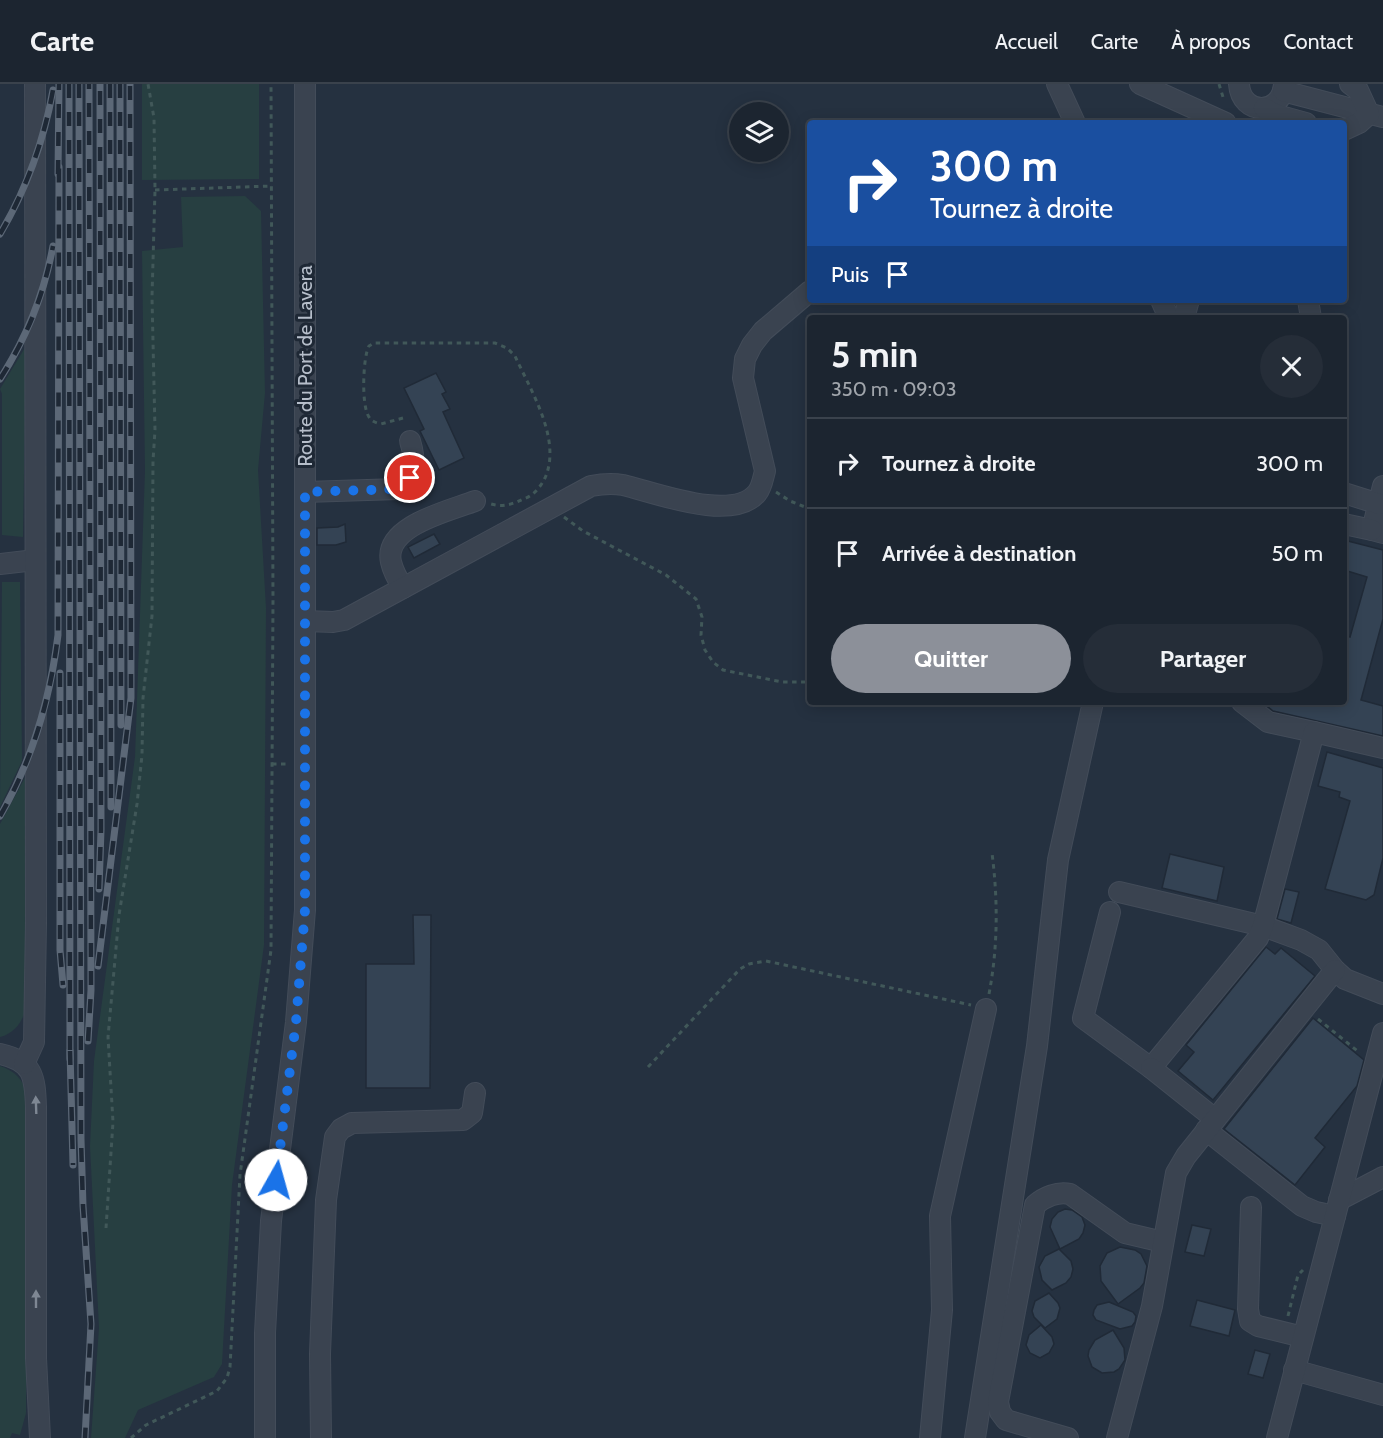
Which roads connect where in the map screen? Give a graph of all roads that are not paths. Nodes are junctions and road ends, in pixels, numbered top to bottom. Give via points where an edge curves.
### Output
1 (305, 84) edge
2 (1057, 84) edge
3 (1140, 84) edge
4 (1350, 84) edge
5 (35, 87) edge
6 (1284, 87) edge
7 (1234, 92) edge
8 (1255, 113) edge
9 (1376, 116) edge
10 (1074, 120) edge
11 (1219, 120) edge
12 (1232, 120) edge
13 (1295, 120) edge
14 (1347, 129) edge
15 (807, 294) edge
16 (410, 441) dead end
17 (305, 492) junction
18 (1347, 493) edge
19 (1381, 495) edge
20 (475, 501) road end
21 (1347, 525) edge
22 (1377, 531) edge
23 (35, 560) junction
24 (0, 564) edge
25 (403, 588) junction
26 (305, 621) junction
27 (1092, 705) edge
28 (1246, 705) edge
29 (1314, 732) junction
30 (1383, 748) edge
31 (1119, 892) dead end
32 (1110, 912) dead end
33 (1263, 926) junction
34 (1335, 970) junction
35 (1383, 994) edge
36 (986, 1009) road end
37 (1383, 1034) edge
38 (0, 1054) edge
39 (24, 1064) junction
40 (1151, 1068) junction
41 (475, 1093) dead end
42 (1210, 1125) junction
43 (1383, 1177) edge
44 (1251, 1207) dead end
45 (1337, 1208) junction
46 (1163, 1242) junction
47 (1303, 1337) junction
48 (36, 1358) junction
49 (1294, 1370) junction
50 (1383, 1395) edge
51 (26, 1438) edge
52 (40, 1438) edge
53 (265, 1438) edge
54 (321, 1438) edge
55 (930, 1438) edge
56 (976, 1438) edge
57 (1068, 1438) edge
58 (1117, 1438) edge
59 (1276, 1438) edge

1 - 17 street, Route du Port de Lavera
2 - 10 street
3 - 11 street
4 - 9 street
5 - 23 street
6 - 8 street via 1276,102
6 - 9 street
7 - 8 street
7 - 12 street
8 - 13 street
9 - 14 street
15 - 25 street via 763,331 745,360 743,378 765,471 757,494 745,502 702,505 621,485 591,486
16 - 17 street via 414,466 410,478 399,489
17 - 26 street, Route du Port de Lavera
18 - 19 street
19 - 22 street
20 - 25 street via 409,527 394,541 391,561
21 - 22 street
23 - 24 street
23 - 39 street via 34,1042
25 - 26 street via 344,620
26 - 53 street, Route du Port de Lavera via 305,910 296,1022 271,1221
27 - 56 street via 1058,860 1038,1046
28 - 29 street via 1268,722
29 - 30 street
29 - 33 street
31 - 33 street
32 - 40 street via 1083,1018
33 - 34 street via 1310,944
33 - 40 street
34 - 35 street via 1351,982
34 - 42 street
36 - 55 street via 940,1216 942,1310
37 - 45 street
38 - 39 street
48 -> 39 street via 35,1081
40 - 42 street
41 - 54 street via 472,1113 463,1120 352,1123 335,1137 326,1200
42 - 45 street via 1302,1206 1316,1212
42 - 46 street via 1176,1173
43 - 45 street
44 - 47 street via 1250,1321
45 - 47 street
46 - 57 street via 1125,1233 1070,1194 1059,1193 1035,1205 999,1412 1006,1420
46 - 58 street via 1147,1327
47 - 49 street
48 - 51 street
48 - 52 street
49 - 50 street
49 - 59 street

